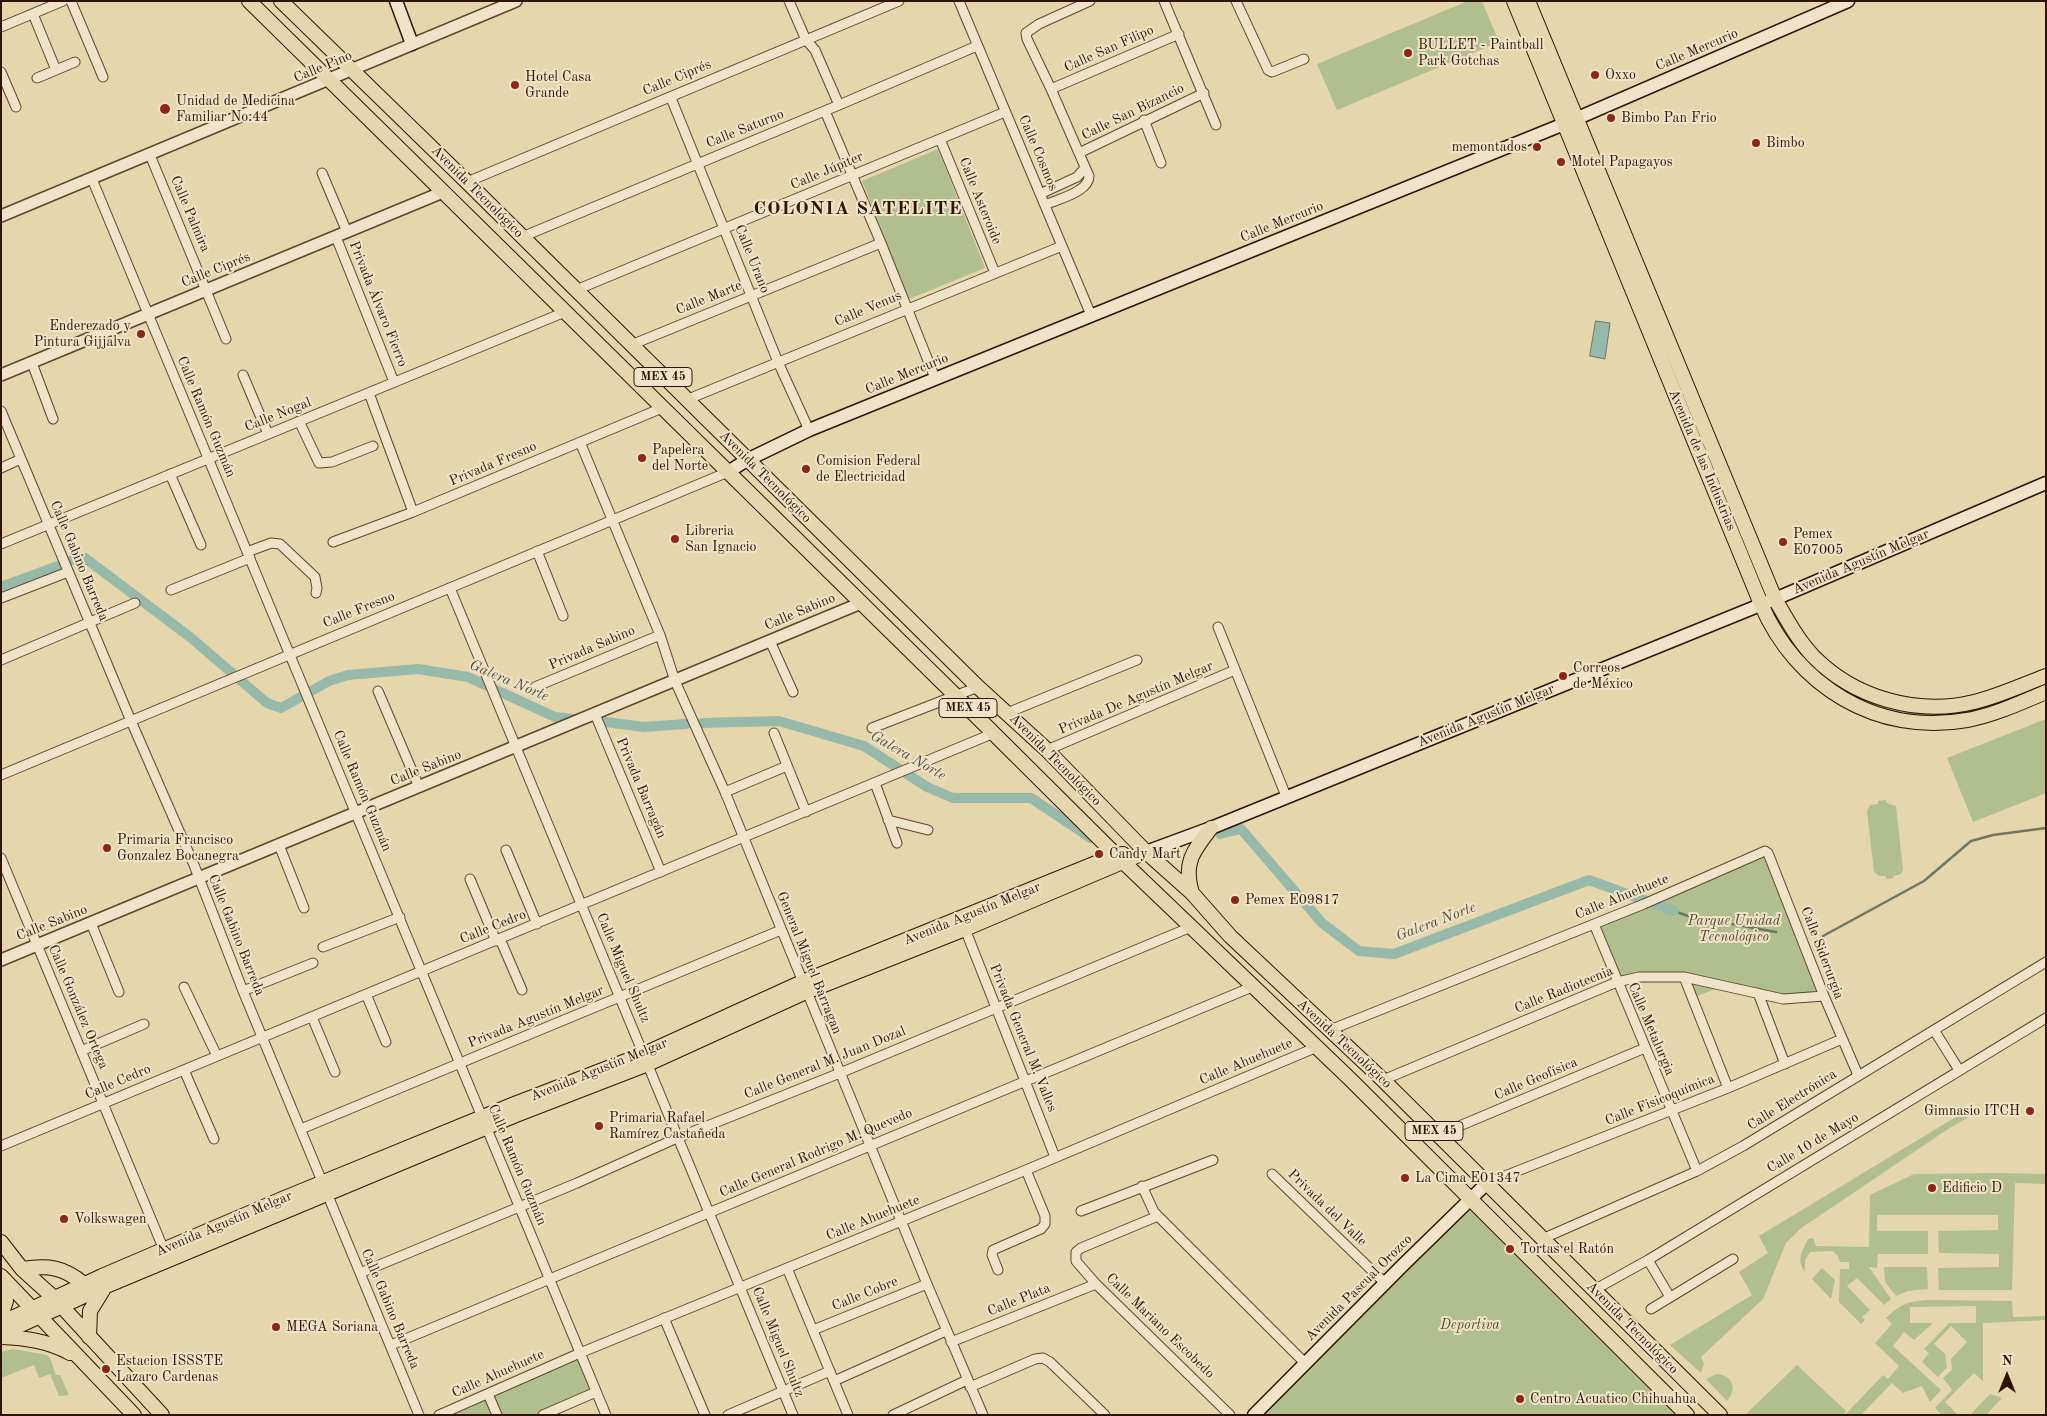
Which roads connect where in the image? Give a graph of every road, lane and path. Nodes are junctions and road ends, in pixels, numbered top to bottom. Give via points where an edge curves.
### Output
1 (63, 1) edge
2 (71, 1) edge
3 (248, 1) edge
4 (282, 1) edge
5 (396, 1) edge
6 (516, 1) edge
7 (789, 1) edge
8 (899, 1) edge
9 (959, 1) edge
10 (1090, 1) edge
11 (1164, 1) edge
12 (1236, 1) edge
13 (1514, 1) edge
14 (1528, 1) edge
15 (1848, 1) edge
16 (1069, 6) edge
17 (33, 14) junction
18 (1, 27) edge
19 (1179, 34) junction
20 (806, 40) junction
21 (412, 44) junction
22 (977, 46) junction
23 (1304, 59) dead end
24 (75, 62) dead end
25 (56, 70) junction
26 (352, 71) junction
27 (1, 72) edge
28 (103, 77) dead end
29 (37, 78) dead end
30 (329, 80) junction
31 (1051, 89) junction
32 (1204, 93) junction
33 (671, 98) junction
34 (839, 105) junction
35 (16, 107) dead end
36 (825, 111) junction
37 (1005, 112) junction
38 (1144, 120) junction
39 (1570, 122) junction
40 (1216, 125) dead end
41 (940, 139) junction
42 (1079, 153) junction
43 (150, 155) junction
44 (1161, 163) dead end
45 (698, 164) junction
46 (1085, 168) junction
47 (322, 173) dead end
48 (851, 176) junction
49 (92, 179) junction
50 (467, 182) junction
51 (443, 192) junction
52 (1040, 194) junction
53 (1045, 205) junction
54 (1, 216) edge
55 (725, 228) junction
56 (341, 235) junction
57 (522, 236) junction
58 (881, 243) junction
59 (1062, 246) junction
60 (995, 273) junction
61 (207, 290) junction
62 (576, 290) junction
63 (751, 295) junction
64 (907, 308) junction
65 (565, 312) junction
66 (148, 314) junction
67 (1091, 315) junction
68 (226, 340) dead end
69 (631, 345) junction
70 (778, 362) junction
71 (32, 363) junction
72 (1, 375) edge
73 (243, 376) dead end
74 (935, 378) junction
75 (394, 382) junction
76 (1678, 385) junction
77 (369, 393) junction
78 (686, 400) junction
79 (662, 408) junction
80 (1, 411) edge
81 (53, 419) dead end
82 (299, 421) junction
83 (809, 430) junction
84 (268, 434) junction
85 (580, 442) junction
86 (373, 446) dead end
87 (22, 459) junction
88 (208, 459) junction
89 (747, 460) junction
90 (1, 468) edge
91 (728, 472) junction
92 (170, 474) junction
93 (2046, 483) edge
94 (413, 512) junction
95 (613, 520) junction
96 (49, 524) junction
97 (333, 542) dead end
98 (1, 544) edge
99 (200, 545) dead end
100 (537, 551) junction
101 (249, 555) junction
102 (68, 572) junction
103 (450, 588) junction
104 (171, 590) dead end
105 (316, 593) dead end
106 (1, 598) edge
107 (1775, 599) junction
108 (135, 603) dead end
109 (861, 603) junction
110 (1761, 604) junction
111 (563, 616) dead end
112 (90, 622) junction
113 (1218, 626) dead end
114 (660, 635) junction
115 (770, 641) junction
116 (290, 654) junction
117 (1, 660) edge
118 (1137, 660) dead end
119 (1235, 670) junction
120 (2046, 676) edge
121 (675, 681) junction
122 (978, 686) junction
123 (535, 687) dead end
124 (378, 691) dead end
125 (793, 692) dead end
126 (2046, 692) edge
127 (956, 696) junction
128 (1007, 713) junction
129 (595, 714) junction
130 (131, 721) junction
131 (872, 728) dead end
132 (994, 733) junction
133 (774, 734) dead end
134 (516, 747) junction
135 (1047, 750) junction
136 (787, 766) junction
137 (1, 775) edge
138 (875, 783) junction
139 (419, 787) junction
140 (725, 792) junction
141 (1286, 796) junction
142 (806, 812) junction
143 (356, 813) junction
144 (888, 820) junction
145 (1211, 828) junction
146 (928, 830) dead end
147 (743, 838) junction
148 (1098, 838) junction
149 (897, 844) dead end
150 (279, 845) junction
151 (506, 850) dead end
152 (1146, 852) junction
153 (1756, 854) joint
154 (1, 858) edge
155 (1119, 859) junction
156 (1095, 863) junction
157 (661, 872) junction
158 (198, 878) junction
159 (470, 879) dead end
160 (1192, 893) junction
161 (582, 905) junction
162 (304, 908) dead end
163 (400, 917) junction
164 (91, 923) junction
165 (537, 924) junction
166 (1594, 924) junction
167 (1191, 927) junction
168 (965, 929) junction
169 (781, 930) junction
170 (498, 940) junction
171 (38, 945) junction
172 (322, 947) dead end
173 (1, 960) edge
174 (2046, 962) edge
175 (313, 963) dead end
176 (422, 971) junction
177 (1684, 976) junction
178 (1617, 982) junction
179 (184, 987) dead end
180 (804, 987) junction
181 (1252, 987) junction
182 (522, 990) dead end
183 (243, 991) junction
184 (119, 992) dead end
185 (1758, 993) junction
186 (366, 994) junction
187 (1824, 996) junction
188 (620, 997) junction
189 (997, 1008) junction
190 (312, 1017) junction
191 (2046, 1018) edge
192 (144, 1024) dead end
193 (1330, 1030) junction
194 (1934, 1030) junction
195 (262, 1038) junction
196 (1842, 1039) junction
197 (386, 1042) dead end
198 (1317, 1047) junction
199 (1644, 1048) junction
200 (81, 1050) junction
201 (218, 1056) junction
202 (646, 1059) junction
203 (460, 1063) junction
204 (1785, 1064) junction
205 (184, 1070) junction
206 (1959, 1070) junction
207 (335, 1072) dead end
208 (840, 1073) junction
209 (1858, 1075) junction
210 (1383, 1080) junction
211 (1026, 1081) junction
212 (1728, 1088) junction
213 (104, 1104) junction
214 (1671, 1111) junction
215 (484, 1122) junction
216 (301, 1129) junction
217 (1438, 1135) junction
218 (677, 1138) junction
219 (214, 1139) dead end
220 (1, 1146) edge
221 (870, 1146) junction
222 (1055, 1157) junction
223 (1213, 1160) dead end
224 (1026, 1170) junction
225 (1697, 1171) junction
226 (1272, 1174) dead end
227 (1487, 1183) junction
228 (1142, 1186) junction
229 (325, 1189) junction
230 (1470, 1199) junction
231 (520, 1206) junction
232 (1082, 1211) dead end
233 (709, 1213) junction
234 (1158, 1216) junction
235 (901, 1221) junction
236 (1542, 1239) junction
237 (1, 1242) edge
238 (164, 1250) junction
239 (1733, 1259) dead end
240 (1648, 1260) junction
241 (787, 1268) junction
242 (22, 1269) junction
243 (998, 1270) dead end
244 (360, 1272) junction
245 (3, 1278) edge
246 (549, 1280) junction
247 (1385, 1283) junction
248 (84, 1284) junction
249 (927, 1284) junction
250 (1096, 1284) junction
251 (106, 1286) junction
252 (740, 1287) junction
253 (1594, 1290) junction
254 (1670, 1297) junction
255 (57, 1303) junction
256 (1651, 1309) dead end
257 (36, 1313) junction
258 (1, 1316) edge
259 (664, 1318) junction
260 (1, 1323) edge
261 (813, 1330) junction
262 (946, 1331) junction
263 (1, 1335) edge
264 (89, 1337) junction
265 (951, 1342) junction
266 (391, 1346) junction
267 (580, 1353) junction
268 (78, 1357) junction
269 (1305, 1363) junction
270 (830, 1371) junction
271 (834, 1381) junction
272 (969, 1384) junction
273 (783, 1391) junction
274 (596, 1392) junction
275 (488, 1394) junction
276 (134, 1415) edge
277 (162, 1415) edge
278 (419, 1415) edge
279 (439, 1415) edge
280 (497, 1415) edge
281 (543, 1415) edge
282 (606, 1415) edge
283 (705, 1415) edge
284 (728, 1415) edge
285 (793, 1415) edge
286 (848, 1415) edge
287 (892, 1415) edge
288 (983, 1415) edge
289 (1105, 1415) edge
290 (1230, 1415) edge
291 (1254, 1415) edge
292 (1687, 1415) edge
293 (1720, 1415) edge

1 - 17 street
2 - 28 street
3 - 30 main road, Avenida Tecnológico / MEX 45
4 - 26 main road, Avenida Tecnológico / MEX 45
5 - 21 main road
6 - 21 street, Calle Pino
7 - 20 street
8 - 20 street, Calle Ciprés
9 - 22 street, Calle Cosmos
10 - 16 street
11 - 19 street, Calle San Bizancio
12 - 23 street via 1268,70 1282,69
13 - 39 main road, Avenida de las Industrias
14 - 39 main road, Avenida de las Industrias
15 - 39 main road, Calle Mercurio
16 - 31 street via 1027,30 1027,39
17 - 18 street
17 - 25 street
19 - 31 street, Calle San Filipo
19 - 32 street, Calle San Bizancio
20 - 33 street, Calle Ciprés
20 - 34 street via 815,50
21 - 26 street, Calle Pino
22 - 34 street, Calle Saturno
22 - 37 street, Calle Cosmos
24 - 25 street
25 - 29 street
26 - 30 street, Calle Pino
26 - 50 main road, Avenida Tecnológico / MEX 45
27 - 35 street
30 - 43 street, Calle Pino
30 - 51 main road, Avenida Tecnológico / MEX 45
31 - 42 street
32 - 38 street, Calle San Bizancio
32 - 40 street
33 - 45 street, Calle Urano
33 - 50 street, Calle Ciprés
34 - 36 street, Calle Saturno
36 - 45 street, Calle Saturno
36 - 48 street
37 - 41 street, Calle Júpiter
37 - 52 street, Calle Cosmos
38 - 42 street, Calle San Bizancio
38 - 44 street
39 - 67 main road, Calle Mercurio
39 - 76 main road, Avenida de las Industrias
41 - 48 street, Calle Júpiter
41 - 60 street, Calle Asteroide
42 - 46 street, Calle San Bizancio
43 - 49 street, Calle Pino
43 - 61 street, Calle Palmira
45 - 55 street, Calle Urano
45 - 57 street, Calle Saturno
46 - 52 street via 1077,177
46 - 53 street via 1089,176 1087,184
47 - 56 street, Privada Álvaro Fierro
48 - 55 street, Calle Júpiter
48 - 58 street
49 - 54 street, Calle Pino
49 - 66 street, Calle Ramón Guzmán
50 - 57 main road, Avenida Tecnológico / MEX 45
51 - 56 street, Calle Ciprés
51 - 65 main road, Avenida Tecnológico / MEX 45
52 - 53 street, Calle Cosmos
53 - 59 street, Calle Cosmos
55 - 62 street, Calle Júpiter
55 - 63 street, Calle Urano
56 - 61 street, Calle Ciprés
56 - 75 street, Privada Álvaro Fierro
57 - 62 main road, Avenida Tecnológico / MEX 45
58 - 63 street, Calle Marte
58 - 64 street
59 - 60 street, Calle Venus
59 - 67 street, Calle Cosmos
60 - 64 street, Calle Venus
61 - 66 street, Calle Ciprés
61 - 68 street, Calle Palmira
62 - 69 main road, Avenida Tecnológico / MEX 45
63 - 69 street, Calle Marte
63 - 70 street, Calle Urano
64 - 70 street, Calle Venus
64 - 74 street
65 - 75 street, Calle Nogal
65 - 79 main road, Avenida Tecnológico / MEX 45
66 - 71 street, Calle Ciprés
66 - 88 street, Calle Ramón Guzmán
67 - 74 main road, Calle Mercurio
69 - 78 main road, Avenida Tecnológico / MEX 45
70 - 78 street, Calle Venus
70 - 83 street, Calle Urano
71 - 72 street, Calle Ciprés
71 - 81 street
73 - 84 street
74 - 83 main road, Calle Mercurio
75 - 77 street, Calle Nogal
76 - 107 main road, Avenida de las Industrias
76 - 110 main road, Avenida de las Industrias
77 - 82 street, Calle Nogal
77 - 94 street
78 - 89 main road, Avenida Tecnológico / MEX 45
79 - 85 street, Privada Fresno
79 - 91 main road, Avenida Tecnológico / MEX 45
80 - 87 street, Calle Gabino Barreda
82 - 84 street, Calle Nogal
82 - 86 street via 319,463 332,462
83 - 89 main road, Calle Mercurio
84 - 88 street, Calle Nogal
85 - 94 street, Privada Fresno
85 - 95 street, General Miguel Barragan
87 - 90 street
87 - 96 street, Calle Gabino Barreda
88 - 92 street, Calle Nogal
88 - 101 street, Calle Ramón Guzmán
89 - 91 main road, Calle Mercurio
89 - 122 main road, Avenida Tecnológico / MEX 45
91 - 95 street, Calle Fresno
91 - 109 main road, Avenida Tecnológico / MEX 45
92 - 96 street, Calle Nogal
92 - 99 street
93 - 107 main road, Avenida Agustín Melgar
94 - 97 street, Privada Fresno
95 - 100 street, Calle Fresno
95 - 114 street, General Miguel Barragan
96 - 98 street, Calle Nogal
96 - 102 street, Calle Gabino Barreda
100 - 103 street, Calle Fresno
100 - 111 street
101 - 104 street
101 - 105 street via 271,543 280,544 315,577
101 - 116 street, Calle Ramón Guzmán
102 - 106 street
102 - 112 street, Calle Gabino Barreda
103 - 116 street, Calle Fresno
103 - 134 street, Calle Miguel Shultz
107 - 110 main road, Avenida Agustín Melgar
107 - 120 main road, Avenida de las Industrias via 1812,656 1870,695 1893,702 1926,707 1972,702
108 - 112 street
109 - 115 street, Calle Sabino
109 - 127 main road, Avenida Tecnológico / MEX 45
110 - 126 main road, Avenida de las Industrias via 1782,643 1815,679 1849,703 1883,716 1924,722 1966,720
110 - 141 main road, Avenida Agustín Melgar
112 - 117 street
112 - 130 street, Calle Gabino Barreda
113 - 119 street
114 - 121 street, General Miguel Barragan
114 - 123 street, Privada Sabino
115 - 121 street, Calle Sabino
115 - 125 street
116 - 130 street, Calle Fresno
116 - 143 street, Calle Ramón Guzmán
118 - 128 street
119 - 135 street, Privada De Agustín Melgar
119 - 141 street
121 - 129 street, Calle Sabino
121 - 140 street, General Miguel Barragan
122 - 127 street
122 - 128 main road, Avenida Tecnológico / MEX 45
124 - 139 street
127 - 131 street
127 - 132 main road, Avenida Tecnológico / MEX 45
128 - 135 main road, Avenida Tecnológico / MEX 45
129 - 134 street, Calle Sabino
129 - 157 street, Privada Barragán
130 - 137 street, Calle Fresno
130 - 158 street, Calle Gabino Barreda
132 - 138 street, Calle Cedro
132 - 148 main road, Avenida Tecnológico / MEX 45
133 - 136 street
134 - 139 street, Calle Sabino
134 - 161 street, Calle Miguel Shultz
135 - 152 main road, Avenida Tecnológico / MEX 45
136 - 140 street
136 - 142 street
138 - 142 street, Calle Cedro
138 - 144 street
139 - 143 street, Calle Sabino
140 - 147 street, General Miguel Barragan
141 - 145 main road, Avenida Agustín Melgar
142 - 147 street, Calle Cedro
143 - 150 street, Calle Sabino
143 - 163 street, Calle Ramón Guzmán
144 - 146 street
144 - 149 street
145 - 152 main road, Avenida Agustín Melgar
145 - 160 main road via 1190,858 1188,880
147 - 157 street, Calle Cedro
147 - 169 street, General Miguel Barragan
148 - 155 main road, Avenida Tecnológico / MEX 45
148 - 156 main road via 1100,847
150 - 158 street, Calle Sabino
150 - 162 street
151 - 165 street
152 - 155 main road, Avenida Agustín Melgar
152 - 160 main road, Avenida Tecnológico / MEX 45
153 - 166 street, Calle Ahuehuete
153 - 187 street, Calle Siderurgia via 1768,853
154 - 171 street, Calle González Ortega
155 - 156 main road, Avenida Agustín Melgar
155 - 167 main road, Avenida Tecnológico / MEX 45
155 - 168 main road, Avenida Agustín Melgar
156 - 180 main road, Avenida Agustín Melgar
157 - 161 street, Calle Cedro
158 - 164 street, Calle Sabino
158 - 183 street, Calle Gabino Barreda
159 - 170 street
160 - 193 main road, Avenida Tecnológico / MEX 45 via 1230,936
161 - 165 street, Calle Cedro
161 - 188 street, Calle Miguel Shultz
163 - 172 street
163 - 176 street, Calle Ramón Guzmán
164 - 171 street, Calle Sabino
164 - 184 street
165 - 170 street, Calle Cedro
166 - 178 street, Calle Metalurgia
166 - 193 street, Calle Ahuehuete
167 - 181 main road, Avenida Tecnológico / MEX 45
167 - 189 street, Calle General M. Juan Dozal
168 - 180 main road, Avenida Agustín Melgar
168 - 189 street, Privada General M. Valles
169 - 180 street, General Miguel Barragan
169 - 188 street, Privada Agustín Melgar
170 - 176 street, Calle Cedro
170 - 182 street
171 - 173 street, Calle Sabino
171 - 200 street, Calle González Ortega
174 - 194 street, Calle Electrónica
175 - 183 street
176 - 186 street, Calle Cedro
176 - 203 street, Calle Ramón Guzmán
177 - 178 street, Calle Radiotecnia via 1639,977
177 - 185 street, Calle Radiotecnia
177 - 212 street
178 - 199 street, Calle Metalurgia
178 - 210 street, Calle Radiotecnia
179 - 201 street
180 - 202 main road, Avenida Agustín Melgar
180 - 208 street, General Miguel Barragan
181 - 198 main road, Avenida Tecnológico / MEX 45
181 - 211 street, Calle General Rodrigo M. Quevedo
183 - 195 street, Calle Gabino Barreda
185 - 187 street, Calle Radiotecnia via 1789,999
185 - 204 street
186 - 190 street, Calle Cedro
186 - 197 street
187 - 196 street, Calle Siderurgia
188 - 202 street, Calle Miguel Shultz
188 - 203 street, Privada Agustín Melgar
189 - 208 street, Calle General M. Juan Dozal
189 - 211 street, Privada General M. Valles
190 - 195 street, Calle Cedro
190 - 207 street
191 - 206 street, Calle 10 de Mayo
192 - 200 street
193 - 210 main road, Avenida Tecnológico / MEX 45
194 - 206 street
194 - 209 street, Calle Electrónica
195 - 201 street, Calle Cedro
195 - 216 street, Calle Gabino Barreda
196 - 204 street, Calle Fisicoquímica
196 - 209 street, Calle Siderurgia
198 - 222 street, Calle Ahuehuete
198 - 230 main road, Avenida Tecnológico / MEX 45
199 - 214 street, Calle Metalurgia
199 - 217 street, Calle Geofísica
200 - 213 street, Calle González Ortega
201 - 205 street, Calle Cedro
202 - 215 main road, Avenida Agustín Melgar
202 - 218 street, Calle Miguel Shultz
203 - 215 street, Calle Ramón Guzmán
203 - 216 street, Privada Agustín Melgar
204 - 212 street, Calle Fisicoquímica
205 - 213 street, Calle Cedro
205 - 219 street
206 - 240 street, Calle 10 de Mayo
208 - 218 street, Calle General M. Juan Dozal
208 - 221 street, General Miguel Barragan
209 - 225 street, Calle Electrónica
210 - 217 main road, Avenida Tecnológico / MEX 45
211 - 221 street, Calle General Rodrigo M. Quevedo
211 - 222 street, Privada General M. Valles
212 - 214 street, Calle Fisicoquímica
213 - 220 street, Calle Cedro
213 - 238 street, Calle González Ortega
214 - 225 street, Calle Metalurgia
214 - 227 street, Calle Fisicoquímica
215 - 229 main road, Avenida Agustín Melgar
215 - 231 street, Calle Ramón Guzmán
216 - 229 street, Calle Gabino Barreda
217 - 227 main road, Avenida Tecnológico / MEX 45
218 - 231 street, Calle General M. Juan Dozal
218 - 233 street, Calle Miguel Shultz
221 - 233 street, Calle General Rodrigo M. Quevedo
221 - 235 street, General Miguel Barragan
222 - 224 street, Calle Ahuehuete
223 - 228 street
224 - 235 street, Calle Ahuehuete
224 - 243 street via 1045,1216 1045,1224 1041,1229 993,1250
225 - 236 street, Calle Electrónica
226 - 247 street, Privada del Valle
227 - 230 main road, Avenida Pascual Orozco
227 - 236 main road, Avenida Tecnológico / MEX 45
228 - 232 street
228 - 234 street
229 - 238 main road, Avenida Agustín Melgar
229 - 244 street, Calle Gabino Barreda
229 - 251 main road, Avenida Agustín Melgar
230 - 247 main road, Avenida Pascual Orozco
230 - 292 main road, Avenida Tecnológico / MEX 45
231 - 244 street, Calle General M. Juan Dozal
231 - 246 street, Calle Ramón Guzmán
233 - 246 street, Calle General Rodrigo M. Quevedo
233 - 252 street, Calle Miguel Shultz
234 - 250 street, Calle Mariano Escobedo via 1081,1248 1076,1255 1078,1264
234 - 269 street
235 - 241 street, Calle Ahuehuete
235 - 249 street, General Miguel Barragan
236 - 253 main road, Avenida Tecnológico / MEX 45
237 - 242 main road
238 - 248 main road, Avenida Agustín Melgar
239 - 254 street
240 - 253 street, Calle 10 de Mayo
240 - 254 street
241 - 252 street, Calle Ahuehuete
241 - 261 street
242 - 248 main road via 45,1267 60,1270
242 - 255 main road
244 - 266 street, Calle Gabino Barreda
245 - 257 main road
245 - 258 main road via 6,1301
246 - 266 street, Calle General Rodrigo M. Quevedo
246 - 267 street, Calle Ramón Guzmán
247 - 269 main road, Avenida Pascual Orozco
248 - 255 main road, Avenida Agustín Melgar
249 - 261 street, Calle Cobre
249 - 262 street, General Miguel Barragan
250 - 265 street, Calle Plata
250 - 290 street, Calle Mariano Escobedo
251 - 255 main road, Avenida Agustín Melgar
251 - 264 main road via 90,1311
252 - 259 street, Calle Ahuehuete
252 - 273 street, Calle Miguel Shultz
253 - 293 main road, Avenida Tecnológico / MEX 45
254 - 256 street
255 - 257 main road
255 - 264 main road
257 - 260 main road
257 - 263 main road
257 - 268 main road
259 - 267 street, Calle Ahuehuete
259 - 283 street
261 - 270 street
262 - 265 street, General Miguel Barragan
262 - 271 street
263 - 268 main road via 43,1341
264 - 277 main road
265 - 272 street, General Miguel Barragan
266 - 278 street, Calle Gabino Barreda
267 - 274 street, Calle Ramón Guzmán
267 - 275 street, Calle Ahuehuete
268 - 276 main road
269 - 291 main road, Avenida Pascual Orozco
270 - 271 street
270 - 273 street
271 - 286 street
272 - 287 street
272 - 288 street, General Miguel Barragan
272 - 289 street via 1043,1358
273 - 284 street
273 - 285 street, Calle Miguel Shultz
274 - 281 street
274 - 282 street, Calle Ramón Guzmán
275 - 279 street, Calle Ahuehuete
275 - 280 street

